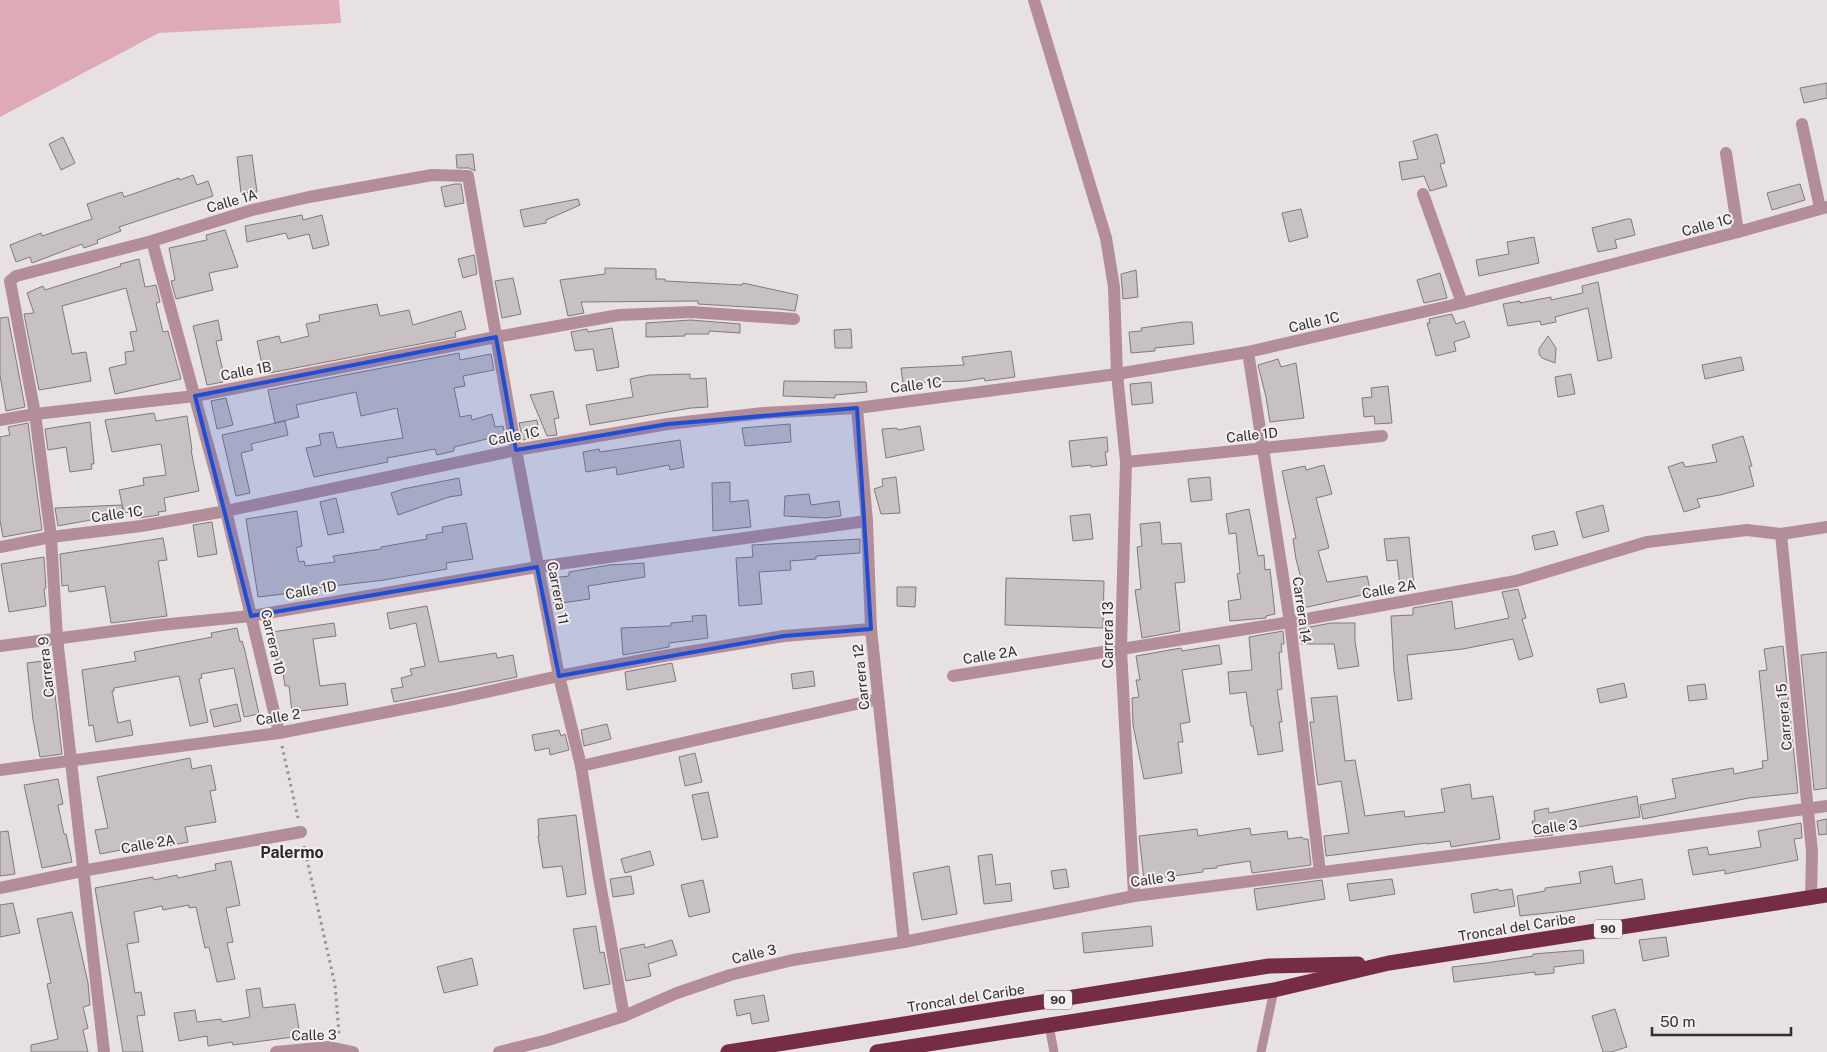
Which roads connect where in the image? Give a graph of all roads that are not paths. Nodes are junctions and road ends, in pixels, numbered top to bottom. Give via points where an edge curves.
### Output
1 (1034, 0) edge
2 (1802, 124) dead end
3 (1726, 153) dead end
4 (468, 176) joint
5 (1423, 194) dead end
6 (1823, 207) edge
7 (1738, 232) junction
8 (152, 241) junction
9 (10, 281) joint
10 (1462, 304) junction
11 (794, 319) dead end
12 (496, 337) junction
13 (1248, 352) junction
14 (1118, 374) junction
15 (195, 396) junction
16 (857, 408) junction
17 (35, 414) junction
18 (0, 420) edge
19 (1382, 436) dead end
20 (1262, 449) junction
21 (516, 450) junction
22 (1126, 462) junction
23 (226, 511) junction
24 (867, 521) junction
25 (1827, 527) edge
26 (1782, 534) junction
27 (51, 537) junction
28 (0, 547) edge
29 (538, 567) junction
30 (251, 616) junction
31 (1290, 622) junction
32 (872, 629) junction
33 (57, 638) junction
34 (0, 646) edge
35 (1121, 649) junction
36 (559, 676) junction
37 (953, 676) dead end
38 (878, 699) junction
39 (279, 733) junction
40 (72, 760) junction
41 (581, 766) junction
42 (0, 770) edge
43 (1827, 806) edge
44 (1808, 809) junction
45 (301, 832) road end
46 (82, 871) junction
47 (1320, 872) junction
48 (0, 888) edge
49 (1827, 895) edge
50 (1134, 896) junction
51 (1811, 897) junction
52 (904, 942) junction
53 (1389, 963) junction
54 (1274, 990) junction
55 (624, 1016) junction
56 (1049, 1025) junction
57 (349, 1051) edge
58 (104, 1052) edge
59 (276, 1052) edge
60 (499, 1052) edge
61 (728, 1052) edge
62 (877, 1052) edge
63 (1054, 1052) edge
64 (1261, 1052) edge

1 - 14 street, Carrera 13 via 1109,252
2 - 6 street
3 - 7 street
4 - 8 street, Calle 1A via 432,175 309,197 252,210
4 - 12 street, Carrera 11
5 - 10 street
6 - 7 street, Calle 1C
7 - 10 street, Calle 1C
8 - 9 street, Calle 1A via 16,276
8 - 15 street, Carrera 10
9 - 17 street, Carrera 9
10 - 13 street, Calle 1C
11 - 12 street, Calle 1B via 691,312 619,314
12 - 15 street, Calle 1B
12 - 21 street, Carrera 11
13 - 14 street, Calle 1C
13 - 20 street, Carrera 14
14 - 16 street, Calle 1C
14 - 22 street, Carrera 13
15 - 17 street, Calle 1B
15 - 23 street, Carrera 10
16 - 21 street, Calle 1C via 763,413 668,424
16 - 24 street, Carrera 12
17 - 18 street, Calle 1B
17 - 27 street, Carrera 9
19 - 20 street, Calle 1D
20 - 22 street, Calle 1D
20 - 31 street, Carrera 14
21 - 23 street, Calle 1C
21 - 29 street, Carrera 11
22 - 35 street, Carrera 13
23 - 27 street, Calle 1C
23 - 30 street, Carrera 10
24 - 29 street, Calle 1D
24 - 32 street, Carrera 12
25 - 26 street, Calle 2A
26 - 31 street, Calle 2A via 1747,530 1647,542 1516,581
26 - 44 street, Carrera 15
27 - 28 street, Calle 1C
27 - 33 street, Carrera 9
29 - 30 street, Calle 1D
29 - 36 street, Carrera 11
30 - 33 street, Calle 1D
30 - 39 street, Carrera 10
31 - 35 street, Calle 2A
31 - 47 street, Carrera 14
32 - 36 street, Calle 2 via 784,636
32 - 38 street, Carrera 12
33 - 34 street, Calle 1D
33 - 40 street, Carrera 9
35 - 37 street, Calle 2A
35 - 50 street, Carrera 13
36 - 39 street, Calle 2 via 454,700
36 - 41 street, Carrera 11
38 - 41 street
38 - 52 street, Carrera 12
39 - 40 street, Calle 2
40 - 42 street, Calle 2
40 - 46 street, Carrera 9
41 - 55 street, Carrera 11
43 - 44 street, Calle 3
44 - 47 street, Calle 3
44 - 51 street, Carrera 15 via 1812,852
45 - 46 street, Calle 2A
46 - 48 street, Calle 2A
46 - 58 street, Carrera 9
47 - 50 street, Calle 3
49 - 51 highway, Troncal del Caribe / 90
50 - 52 street, Calle 3
51 - 53 highway, Troncal del Caribe / 90
52 - 55 street, Calle 3 via 793,960 730,975
53 - 54 highway, Troncal del Caribe / 90
53 - 61 highway, Troncal del Caribe / 90 via 1269,966
54 - 56 highway, Troncal del Caribe / 90
54 - 64 lane
55 - 60 street, Calle 3
56 - 62 highway, Troncal del Caribe / 90
56 - 63 lane
57 - 59 street, Calle 3 via 329,1047

